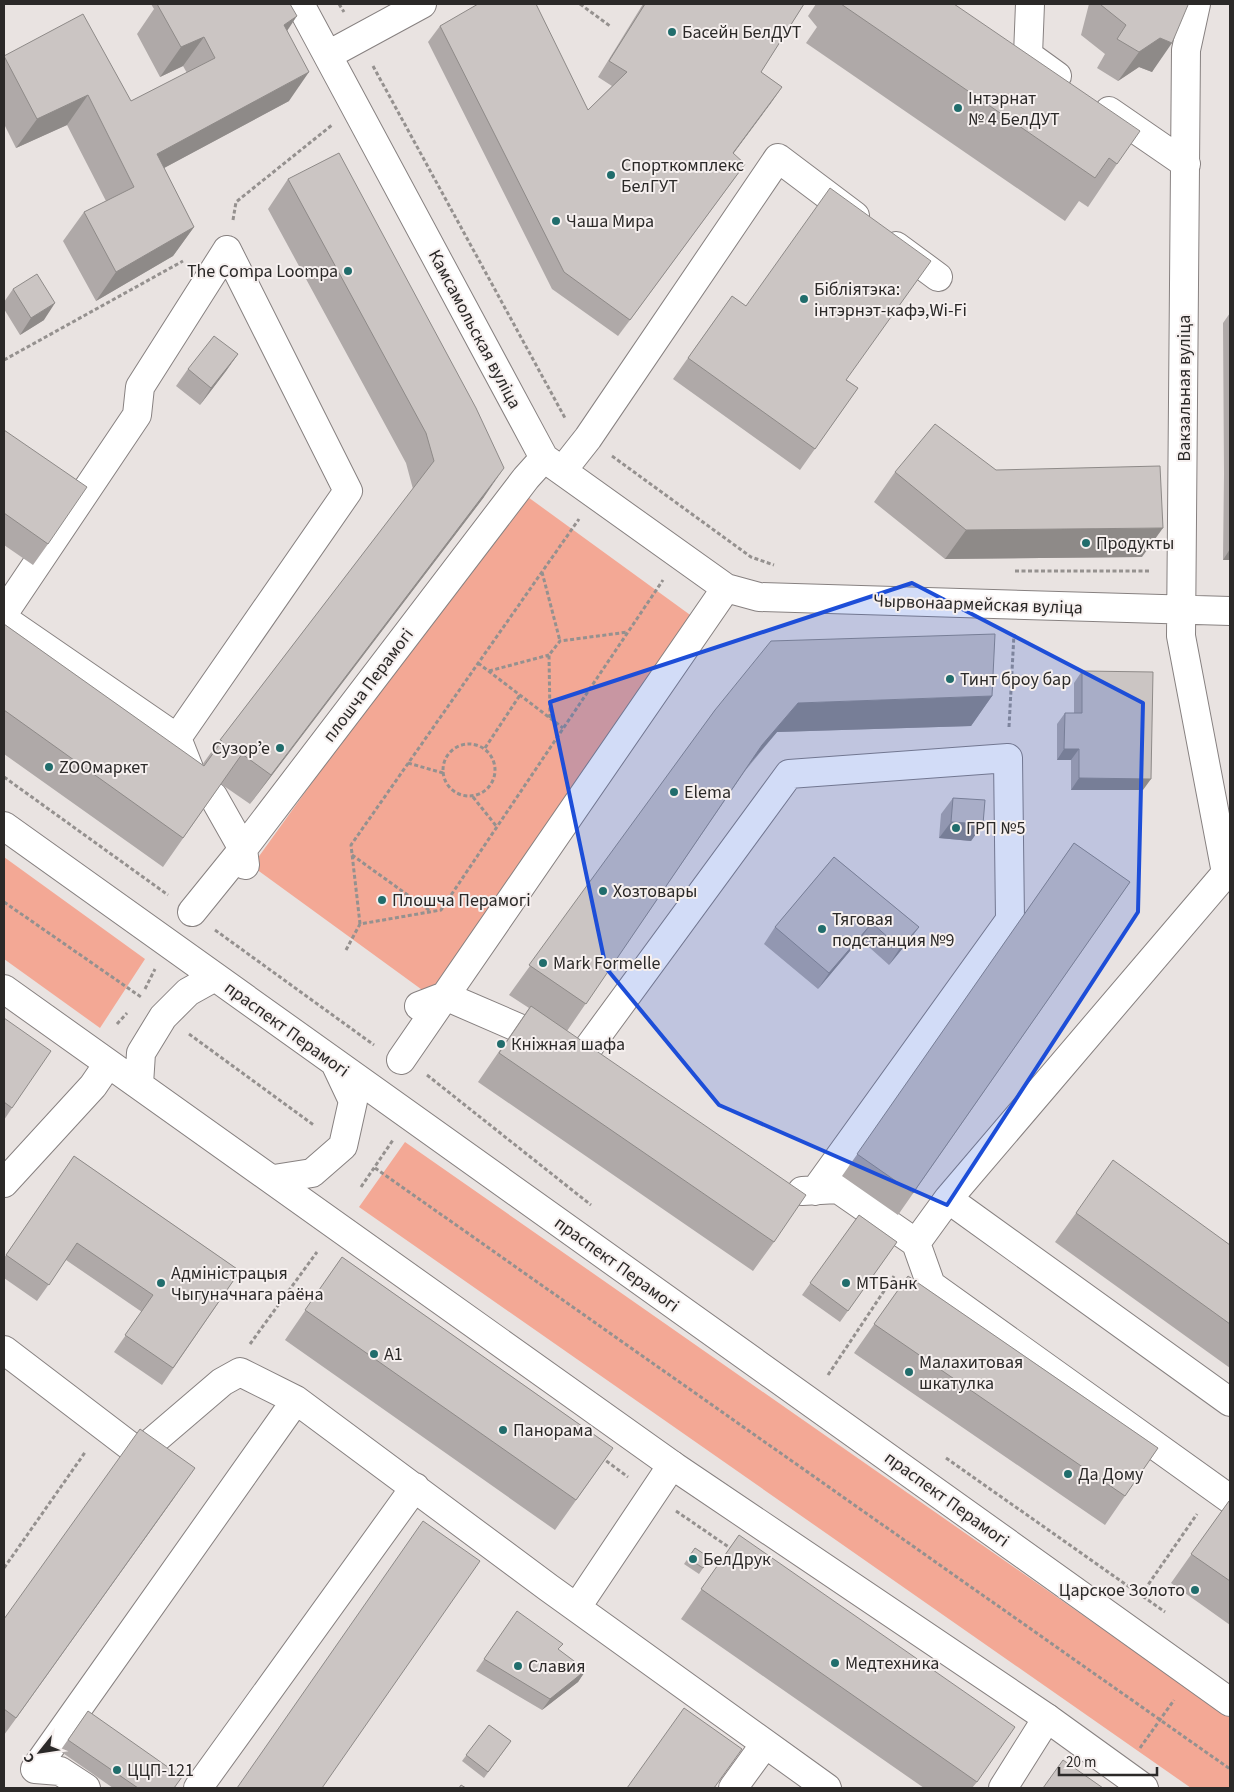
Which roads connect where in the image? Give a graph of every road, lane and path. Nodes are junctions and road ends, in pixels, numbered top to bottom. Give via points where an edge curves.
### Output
1 (300, 4) edge
2 (339, 4) edge
3 (422, 4) edge
4 (580, 4) edge
5 (1030, 4) edge
6 (1196, 4) edge
7 (610, 26) dead end
8 (358, 40) junction
9 (328, 55) junction
10 (334, 123) dead end
11 (1186, 164) junction
12 (227, 250) junction
13 (187, 258) edge
14 (938, 277) dead end
15 (4, 360) edge
16 (588, 438) junction
17 (553, 464) junction
18 (580, 517) dead end
19 (778, 566) dead end
20 (1014, 571) edge
21 (1183, 571) junction
22 (542, 572) junction
23 (665, 577) dead end
24 (726, 588) junction
25 (1183, 611) junction
26 (1230, 611) edge
27 (4, 613) edge
28 (4, 619) edge
29 (628, 632) junction
30 (1014, 633) dead end
31 (560, 641) junction
32 (549, 656) junction
33 (478, 663) junction
34 (489, 672) junction
35 (520, 695) junction
36 (550, 718) junction
37 (564, 728) junction
38 (177, 738) junction
39 (485, 748) junction
40 (1008, 758) junction
41 (408, 763) junction
42 (443, 773) junction
43 (473, 797) junction
44 (4, 826) edge
45 (497, 827) junction
46 (352, 855) junction
47 (245, 861) junction
48 (4, 902) edge
49 (192, 912) dead end
50 (431, 912) junction
51 (360, 924) junction
52 (346, 950) dead end
53 (215, 977) junction
54 (4, 989) edge
55 (445, 996) junction
56 (141, 998) dead end
57 (419, 1006) dead end
58 (182, 1029) dead end
59 (402, 1060) joint
60 (336, 1063) junction
61 (108, 1064) junction
62 (139, 1084) junction
63 (320, 1129) dead end
64 (399, 1132) dead end
65 (375, 1168) junction
66 (274, 1180) junction
67 (778, 1181) edge
68 (4, 1183) edge
69 (360, 1187) dead end
70 (815, 1191) junction
71 (948, 1200) junction
72 (595, 1208) dead end
73 (916, 1243) junction
74 (318, 1252) dead end
75 (262, 1328) dead end
76 (4, 1350) edge
77 (820, 1370) dead end
78 (828, 1375) junction
79 (836, 1381) dead end
80 (296, 1400) junction
81 (1230, 1402) edge
82 (104, 1426) junction
83 (941, 1454) dead end
84 (672, 1465) junction
85 (415, 1487) junction
86 (1222, 1494) edge
87 (4, 1568) edge
88 (1141, 1596) junction
89 (577, 1607) junction
90 (1165, 1612) dead end
91 (1179, 1692) dead end
92 (1230, 1702) edge
93 (1047, 1718) junction
94 (1160, 1719) junction
95 (765, 1744) junction
96 (1138, 1751) dead end
97 (1230, 1769) edge
98 (86, 1788) edge
99 (198, 1788) edge
100 (733, 1788) edge
101 (827, 1788) edge
102 (1003, 1788) edge
103 (1144, 1788) edge

1 - 9 main road, Камсамольская вуліца
2 - 8 path
3 - 8 main road
4 - 7 path
5 - 11 main road via 1028,55
6 - 11 main road, Вакзальная вуліца via 1186,50
8 - 9 main road
8 - 16 path via 567,423
9 - 17 main road, Камсамольская вуліца
10 - 12 path via 236,202
11 - 21 main road, Вакзальная вуліца
12 - 27 main road via 140,387 137,415
12 - 38 main road via 348,491
13 - 15 path
14 - 16 main road, плошча Перамогі via 778,158
16 - 17 main road, плошча Перамогі
16 - 19 path via 751,557
17 - 24 main road, Камсамольская вуліца
17 - 47 main road, плошча Перамогі via 526,478
18 - 22 path
20 - 21 path
21 - 25 main road, Вакзальная вуліца
22 - 31 path
22 - 33 path
23 - 29 path
24 - 25 main road, Чырвонаармейская вуліца via 759,597
24 - 55 main road
25 - 26 main road, Чырвонаармейская вуліца
25 - 71 main road, Вакзальная вуліца via 1182,636 1226,873
28 - 38 main road
29 - 31 path
29 - 37 path
30 - 40 path
31 - 32 path
32 - 34 path
32 - 36 path
33 - 34 path
33 - 41 path
34 - 35 path
35 - 36 path
35 - 39 path
36 - 37 path
37 - 45 path
38 - 47 main road
39 - 42 path via 459,746 446,757
39 - 43 path via 495,763 496,772 489,789
40 - 55 main road via 789,774 593,1061
40 - 70 main road via 1010,920
41 - 42 path
41 - 46 path via 351,845
42 - 43 path via 450,788
43 - 45 path
44 - 53 main road, праспект Перамогі
45 - 50 path via 441,910
46 - 50 path
46 - 51 path
47 - 49 main road, плошча Перамогі
48 - 56 path
50 - 51 path
51 - 52 path
53 - 60 main road, праспект Перамогі
53 - 62 main road via 188,992 163,1017 141,1053
54 - 61 main road
55 - 57 main road
55 - 59 main road
58 - 63 path
59 - 72 path via 434,1080
60 - 66 main road via 353,1101 343,1146 312,1173
60 - 92 main road, праспект Перамогі
61 - 62 main road
61 - 68 main road via 93,1086
62 - 66 main road
64 - 65 path
65 - 69 path
65 - 94 path
66 - 84 main road
67 - 70 main road via 794,1192
70 - 73 main road via 838,1189
71 - 73 main road
71 - 81 main road
73 - 78 path
73 - 86 main road via 931,1285
74 - 75 path
76 - 82 main road
77 - 78 path
78 - 79 path
80 - 82 main road via 240,1372 222,1382 139,1453
80 - 85 main road
80 - 98 main road via 35,1769 60,1771
82 - 87 path
83 - 88 path
84 - 89 main road
84 - 93 main road
85 - 89 main road
85 - 99 main road
86 - 88 path
88 - 90 path
89 - 95 main road
91 - 94 path
93 - 102 main road
93 - 103 main road
94 - 96 path
94 - 97 path
95 - 100 main road
95 - 101 main road

